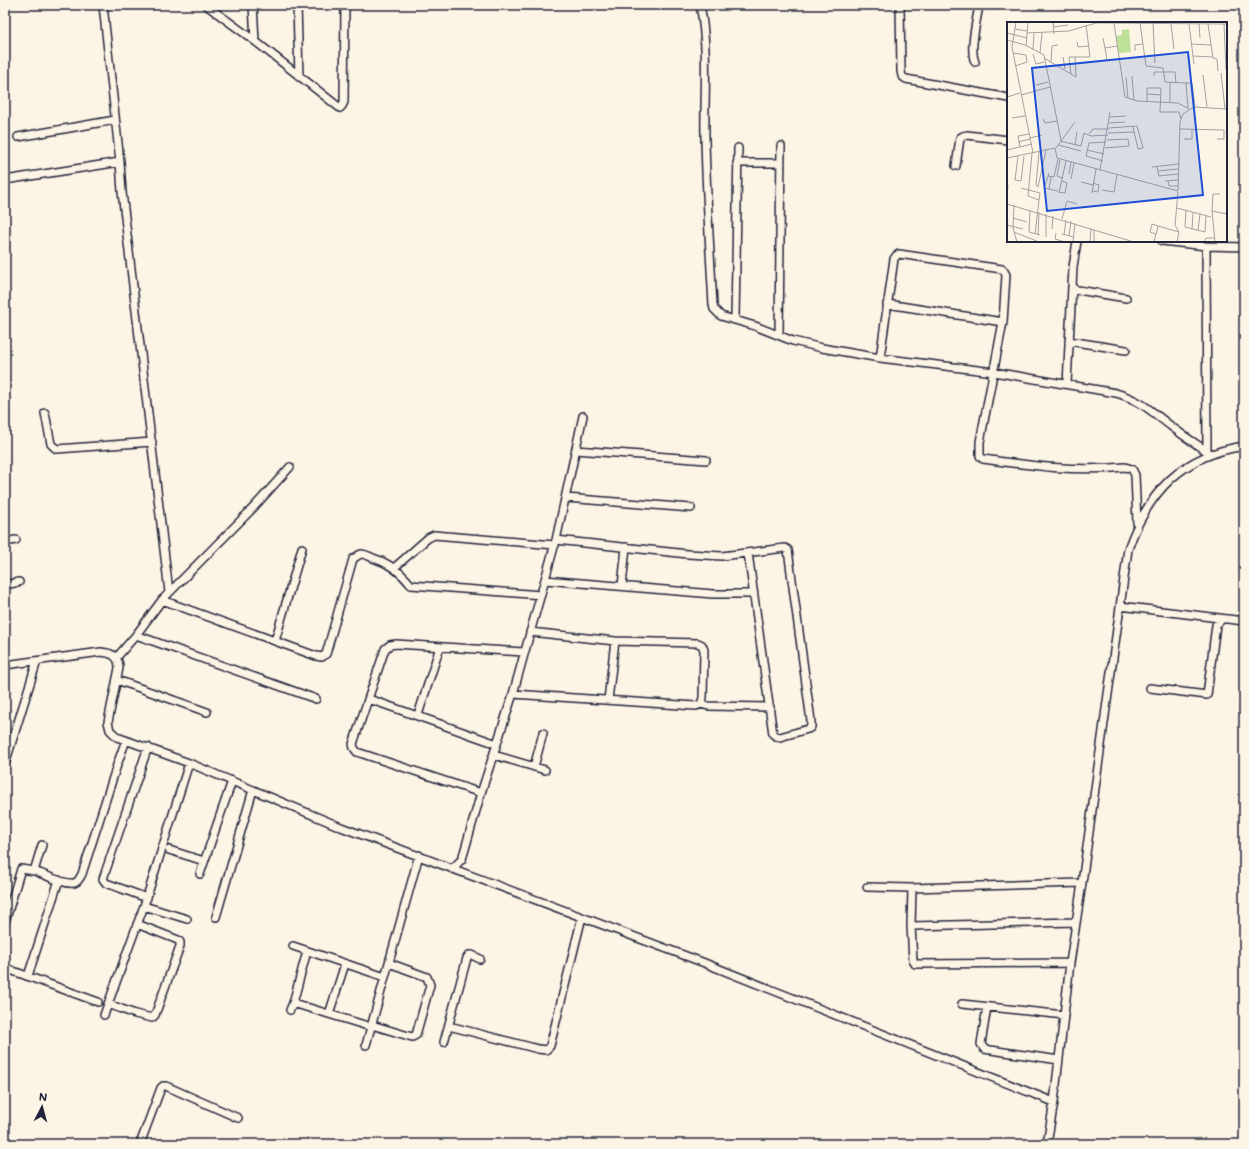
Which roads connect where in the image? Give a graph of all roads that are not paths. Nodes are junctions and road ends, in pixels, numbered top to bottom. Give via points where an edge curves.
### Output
1 (103, 5) edge
2 (206, 5) edge
3 (253, 5) edge
4 (297, 5) edge
5 (345, 5) edge
6 (700, 5) edge
7 (900, 5) edge
8 (979, 5) edge
9 (215, 8) edge
10 (255, 41) junction
11 (975, 62) dead end
12 (299, 77) junction
13 (1007, 98) edge
14 (115, 120) junction
15 (18, 137) dead end
16 (1007, 140) edge
17 (782, 146) dead end
18 (738, 148) dead end
19 (120, 162) junction
20 (738, 163) junction
21 (781, 163) junction
22 (956, 166) dead end
23 (5, 180) edge
24 (1077, 242) edge
25 (1171, 242) edge
26 (1206, 246) junction
27 (1244, 247) edge
28 (1072, 289) junction
29 (1126, 298) dead end
30 (887, 304) junction
31 (735, 319) junction
32 (1003, 322) junction
33 (779, 335) junction
34 (1069, 341) junction
35 (1126, 350) dead end
36 (880, 358) junction
37 (994, 372) junction
38 (1067, 384) junction
39 (45, 413) dead end
40 (583, 416) dead end
41 (152, 442) junction
42 (1244, 446) edge
43 (576, 450) junction
44 (1209, 453) junction
45 (706, 460) dead end
46 (290, 467) dead end
47 (566, 498) junction
48 (692, 508) dead end
49 (1137, 525) junction
50 (16, 540) dead end
51 (5, 542) edge
52 (556, 543) junction
53 (626, 547) junction
54 (302, 548) dead end
55 (748, 553) junction
56 (394, 568) junction
57 (545, 580) junction
58 (19, 582) dead end
59 (5, 585) edge
60 (622, 586) junction
61 (169, 592) junction
62 (753, 594) junction
63 (541, 595) junction
64 (162, 600) junction
65 (1120, 606) junction
66 (1222, 619) junction
67 (1244, 621) edge
68 (530, 632) junction
69 (136, 635) junction
70 (275, 640) junction
71 (615, 641) junction
72 (440, 647) junction
73 (524, 652) junction
74 (117, 657) junction
75 (37, 661) junction
76 (5, 664) edge
77 (117, 680) junction
78 (1150, 688) dead end
79 (513, 694) junction
80 (369, 699) junction
81 (316, 700) dead end
82 (608, 700) junction
83 (701, 704) junction
84 (770, 708) junction
85 (207, 712) dead end
86 (418, 715) junction
87 (543, 733) dead end
88 (126, 740) junction
89 (497, 744) junction
90 (148, 747) junction
91 (494, 755) junction
92 (189, 763) junction
93 (5, 764) edge
94 (534, 767) junction
95 (545, 770) dead end
96 (232, 781) junction
97 (253, 790) junction
98 (481, 793) junction
99 (42, 845) dead end
100 (169, 850) dead end
101 (419, 855) junction
102 (204, 861) junction
103 (452, 869) junction
104 (34, 871) junction
105 (200, 874) dead end
106 (59, 880) junction
107 (1082, 883) junction
108 (867, 887) dead end
109 (912, 888) junction
110 (146, 898) junction
111 (144, 906) junction
112 (216, 917) dead end
113 (582, 917) junction
114 (187, 919) dead end
115 (5, 922) edge
116 (1076, 922) junction
117 (137, 924) junction
118 (911, 926) junction
119 (293, 946) dead end
120 (307, 951) junction
121 (480, 959) dead end
122 (1070, 963) junction
123 (346, 964) junction
124 (389, 964) junction
125 (5, 968) edge
126 (28, 976) junction
127 (385, 977) junction
128 (98, 1002) dead end
129 (293, 1003) junction
130 (108, 1004) junction
131 (962, 1004) dead end
132 (986, 1007) junction
133 (290, 1010) dead end
134 (329, 1014) junction
135 (104, 1015) dead end
136 (1064, 1015) junction
137 (371, 1026) junction
138 (449, 1026) junction
139 (444, 1042) dead end
140 (366, 1044) dead end
141 (1059, 1060) junction
142 (1054, 1102) junction
143 (238, 1118) dead end
144 (143, 1143) edge
145 (1047, 1144) edge

1 - 14 street
2 - 9 street
3 - 10 street
4 - 12 street
5 - 12 street via 342,106 336,106
6 - 31 street via 705,60 705,138 713,304 714,309 722,316
7 - 13 street via 902,76 906,79
8 - 11 street via 973,46
9 - 10 street
10 - 12 street
14 - 15 street
14 - 19 street
16 - 22 street via 963,136 960,138
17 - 21 street
18 - 20 street
19 - 23 street
19 - 41 street
20 - 21 street
20 - 31 street
21 - 33 street
24 - 28 street
25 - 26 street
26 - 27 street
26 - 44 street
28 - 29 street
28 - 34 street
30 - 32 street
30 - 32 street via 894,259 899,254 1002,269 1006,275
30 - 36 street
31 - 33 street
32 - 37 street
33 - 36 street via 806,345
34 - 35 street
34 - 38 street
36 - 37 street
37 - 38 street
37 - 49 street via 979,448 981,458 1042,467 1132,469 1135,475
38 - 44 street via 1129,396
39 - 41 street via 51,444 57,449
40 - 43 street
41 - 61 street
42 - 44 street
43 - 45 street
43 - 47 street
44 - 49 street via 1171,478 1151,501
46 - 61 street
47 - 48 street
47 - 52 street
49 - 65 street via 1128,549
50 - 51 street
52 - 53 street
52 - 56 street via 434,536 428,538
52 - 57 street
53 - 55 street via 722,556
53 - 60 street
54 - 70 street
55 - 62 street
55 - 84 street via 785,548 788,550 810,728 776,736
56 - 63 street via 411,585
56 - 70 street via 363,554 353,559 326,654 322,657
57 - 60 street
57 - 63 street
58 - 59 street
60 - 62 street via 714,594
61 - 64 street
62 - 84 street
63 - 68 street
64 - 69 street
64 - 70 street
65 - 66 street
65 - 107 street
66 - 67 street
66 - 78 street via 1216,625 1207,695
68 - 71 street
68 - 73 street
69 - 74 street
69 - 81 street
71 - 82 street
71 - 83 street via 702,645 704,664
72 - 73 street
72 - 80 street via 390,645 385,649
72 - 86 street
73 - 79 street
74 - 75 street via 101,652
74 - 77 street
75 - 76 street
75 - 93 street
77 - 85 street
77 - 88 street via 108,722 110,730 117,737
79 - 82 street
79 - 89 street
80 - 86 street
80 - 98 street via 354,744 357,752
82 - 83 street via 696,706
83 - 84 street
86 - 89 street
87 - 94 street
88 - 90 street
88 - 106 street via 82,874 74,883
89 - 91 street
90 - 92 street
90 - 110 street via 104,879 106,883
91 - 94 street
91 - 98 street
92 - 96 street
92 - 110 street
94 - 95 street
96 - 97 street
96 - 102 street
97 - 101 street via 341,827
97 - 112 street
98 - 103 street via 462,859
99 - 104 street
100 - 102 street
101 - 103 street
101 - 124 street
102 - 105 street
103 - 113 street
104 - 106 street
104 - 115 street via 21,869
106 - 126 street
107 - 109 street
107 - 116 street
108 - 109 street
109 - 118 street
110 - 111 street
111 - 114 street
111 - 117 street
113 - 138 street via 550,1046 546,1050
113 - 142 street
116 - 118 street
116 - 122 street
117 - 130 street
117 - 130 street via 180,942 155,1015 152,1018
118 - 122 street via 913,960 916,965
119 - 120 street
120 - 123 street
120 - 129 street
121 - 138 street via 472,955 467,958
122 - 136 street
123 - 127 street
123 - 134 street
124 - 127 street
124 - 137 street via 427,977 429,992 416,1035 412,1037
125 - 126 street
126 - 128 street
127 - 137 street
129 - 133 street
129 - 134 street
130 - 135 street
131 - 132 street
132 - 136 street
132 - 141 street via 982,1044 984,1049
134 - 137 street
136 - 141 street
137 - 140 street
138 - 139 street
141 - 142 street
142 - 145 street
143 - 144 street via 163,1086

